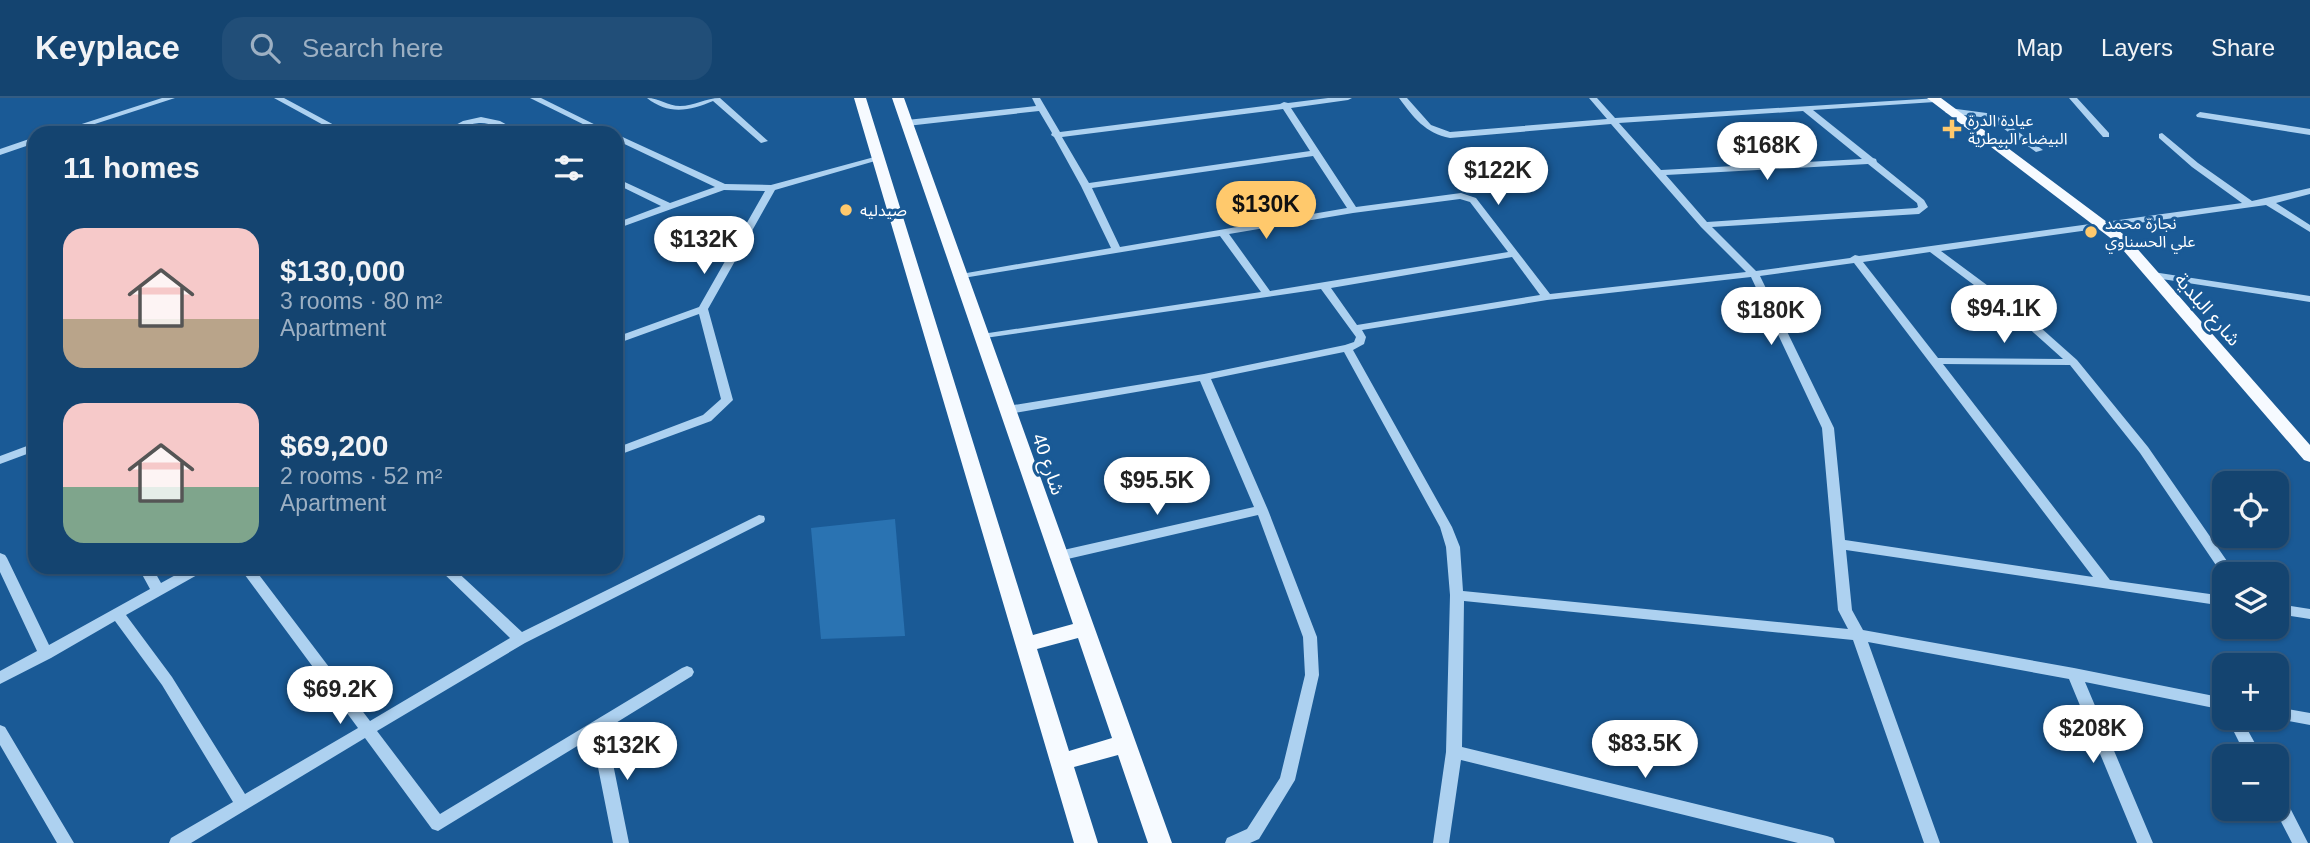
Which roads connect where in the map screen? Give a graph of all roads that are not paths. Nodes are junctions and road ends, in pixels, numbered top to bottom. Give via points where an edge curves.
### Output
1 (171, 98) edge
2 (278, 98) edge
3 (534, 98) edge
4 (651, 98) edge
5 (714, 98) edge
6 (860, 98) edge
7 (898, 98) edge
8 (1348, 98) edge
9 (1403, 98) edge
10 (1593, 98) edge
11 (1824, 98) edge
12 (2073, 98) edge
13 (1934, 99) edge
14 (148, 101) edge
15 (1038, 103) edge
16 (1284, 104) junction
17 (1835, 107) junction
18 (1806, 109) junction
19 (1949, 110) junction
20 (2200, 115) dead end
21 (1612, 121) junction
22 (907, 123) junction
23 (78, 126) edge
24 (332, 126) edge
25 (458, 126) edge
26 (504, 126) edge
27 (593, 126) edge
28 (2310, 132) edge
29 (1055, 135) junction
30 (2106, 135) dead end
31 (2162, 136) dead end
32 (623, 140) edge
33 (764, 141) dead end
34 (28, 143) edge
35 (2039, 150) dead end
36 (0, 152) edge
37 (1316, 153) junction
38 (878, 159) junction
39 (1872, 161) junction
40 (1660, 173) junction
41 (623, 184) edge
42 (1086, 186) junction
43 (723, 187) junction
44 (771, 188) junction
45 (2309, 192) edge
46 (2268, 202) junction
47 (2250, 204) junction
48 (668, 206) junction
49 (1353, 210) junction
50 (623, 223) edge
51 (2101, 224) junction
52 (1704, 225) junction
53 (2310, 229) edge
54 (1222, 232) junction
55 (1931, 248) junction
56 (1117, 250) junction
57 (1513, 254) junction
58 (1855, 258) junction
59 (1754, 274) junction
60 (2153, 275) junction
61 (961, 276) junction
62 (1324, 286) junction
63 (1268, 295) junction
64 (1547, 297) junction
65 (2310, 299) edge
66 (703, 309) junction
67 (1356, 328) junction
68 (982, 337) junction
69 (623, 338) edge
70 (1347, 348) junction
71 (1934, 360) junction
72 (2073, 362) junction
73 (1204, 377) junction
74 (1008, 410) junction
75 (623, 449) edge
76 (28, 450) edge
77 (2310, 456) edge
78 (0, 460) edge
79 (1262, 510) junction
80 (759, 520) dead end
81 (1839, 544) junction
82 (1059, 556) junction
83 (0, 558) edge
84 (2221, 562) edge
85 (149, 574) edge
86 (188, 574) edge
87 (251, 574) edge
88 (451, 574) edge
89 (2106, 584) junction
90 (158, 591) junction
91 (1457, 595) junction
92 (2212, 599) edge
93 (2289, 611) edge
94 (118, 614) junction
95 (2310, 614) edge
96 (1085, 629) junction
97 (1858, 635) junction
98 (520, 639) junction
99 (1026, 644) junction
100 (46, 654) junction
101 (687, 672) dead end
102 (2074, 674) junction
103 (0, 678) edge
104 (2212, 702) edge
105 (2289, 715) edge
106 (2310, 719) edge
107 (598, 728) junction
108 (368, 730) junction
109 (0, 731) edge
110 (1125, 744) junction
111 (1454, 752) junction
112 (1061, 761) junction
113 (243, 804) junction
114 (2288, 821) edge
115 (66, 843) edge
116 (177, 843) edge
117 (621, 843) edge
118 (1086, 843) edge
119 (1160, 843) edge
120 (1233, 843) edge
121 (1441, 843) edge
122 (1827, 843) edge
123 (1932, 843) edge
124 (2145, 843) edge
125 (2300, 843) edge

1 - 14 street
2 - 24 street
3 - 27 street
4 - 5 street via 677,109
5 - 33 street
6 - 38 main road
7 - 22 main road, شارع 40
8 - 16 street
9 - 21 street via 1434,133 1450,135
10 - 21 street
11 - 17 street
12 - 30 street
13 - 17 street
13 - 19 main road, شارع البلدية
14 - 23 street
15 - 22 street
15 - 29 street
16 - 29 street
16 - 37 street
17 - 18 street
18 - 21 street
18 - 39 street
19 - 35 street via 1991,116
19 - 51 main road, شارع البلدية
20 - 28 street
21 - 40 street
22 - 61 main road, شارع 40
25 - 26 street via 480,118
29 - 42 street
31 - 47 street
32 - 43 street
34 - 36 street
37 - 42 street
37 - 49 street
38 - 44 street
38 - 99 main road
39 - 40 street
39 - 52 street via 1921,202 1919,211
40 - 52 street
41 - 48 street
42 - 56 street
43 - 44 street
43 - 48 street
44 - 66 street
45 - 46 street
46 - 47 street
46 - 53 street
47 - 51 street
48 - 50 street
49 - 54 street
49 - 57 street via 1461,196 1473,200
51 - 55 street
51 - 60 main road, شارع البلدية
52 - 59 street
54 - 56 street
54 - 63 street
55 - 58 street
55 - 72 street via 2018,313
56 - 61 street
57 - 62 street
57 - 64 street
58 - 59 street
58 - 71 street
59 - 64 street
59 - 81 street via 1828,428
60 - 65 street
60 - 77 main road, شارع البلدية
61 - 68 main road, شارع 40
62 - 63 street
62 - 67 street
63 - 68 street
64 - 67 street
66 - 69 street
66 - 75 street via 727,400 707,418
67 - 70 street via 1359,344
68 - 74 main road, شارع 40
70 - 73 street
70 - 91 street via 1446,527 1453,547
71 - 72 street
71 - 89 street
72 - 84 street via 2144,450
73 - 74 street
73 - 79 street
74 - 82 main road, شارع 40
76 - 78 street
79 - 82 street
79 - 120 street via 1310,637 1312,675 1287,780 1253,834
80 - 98 street
81 - 89 street
81 - 97 street via 1845,610
82 - 96 main road, شارع 40
83 - 100 street
85 - 90 street
86 - 90 street
87 - 108 street
88 - 98 street
89 - 92 street
90 - 94 street
91 - 97 street
91 - 111 street
93 - 95 street
94 - 100 street
94 - 113 street via 167,681
96 - 99 main road
96 - 110 main road, شارع 40
97 - 102 street
97 - 123 street
98 - 108 street
99 - 112 main road
100 - 103 street
101 - 107 street
102 - 104 street
102 - 124 street
105 - 106 street
107 - 108 street via 438,824
107 - 117 street
108 - 113 street
109 - 115 street
110 - 112 main road
110 - 119 main road, شارع 40
111 - 121 street
111 - 122 street
112 - 118 main road
113 - 116 street
114 - 125 street

